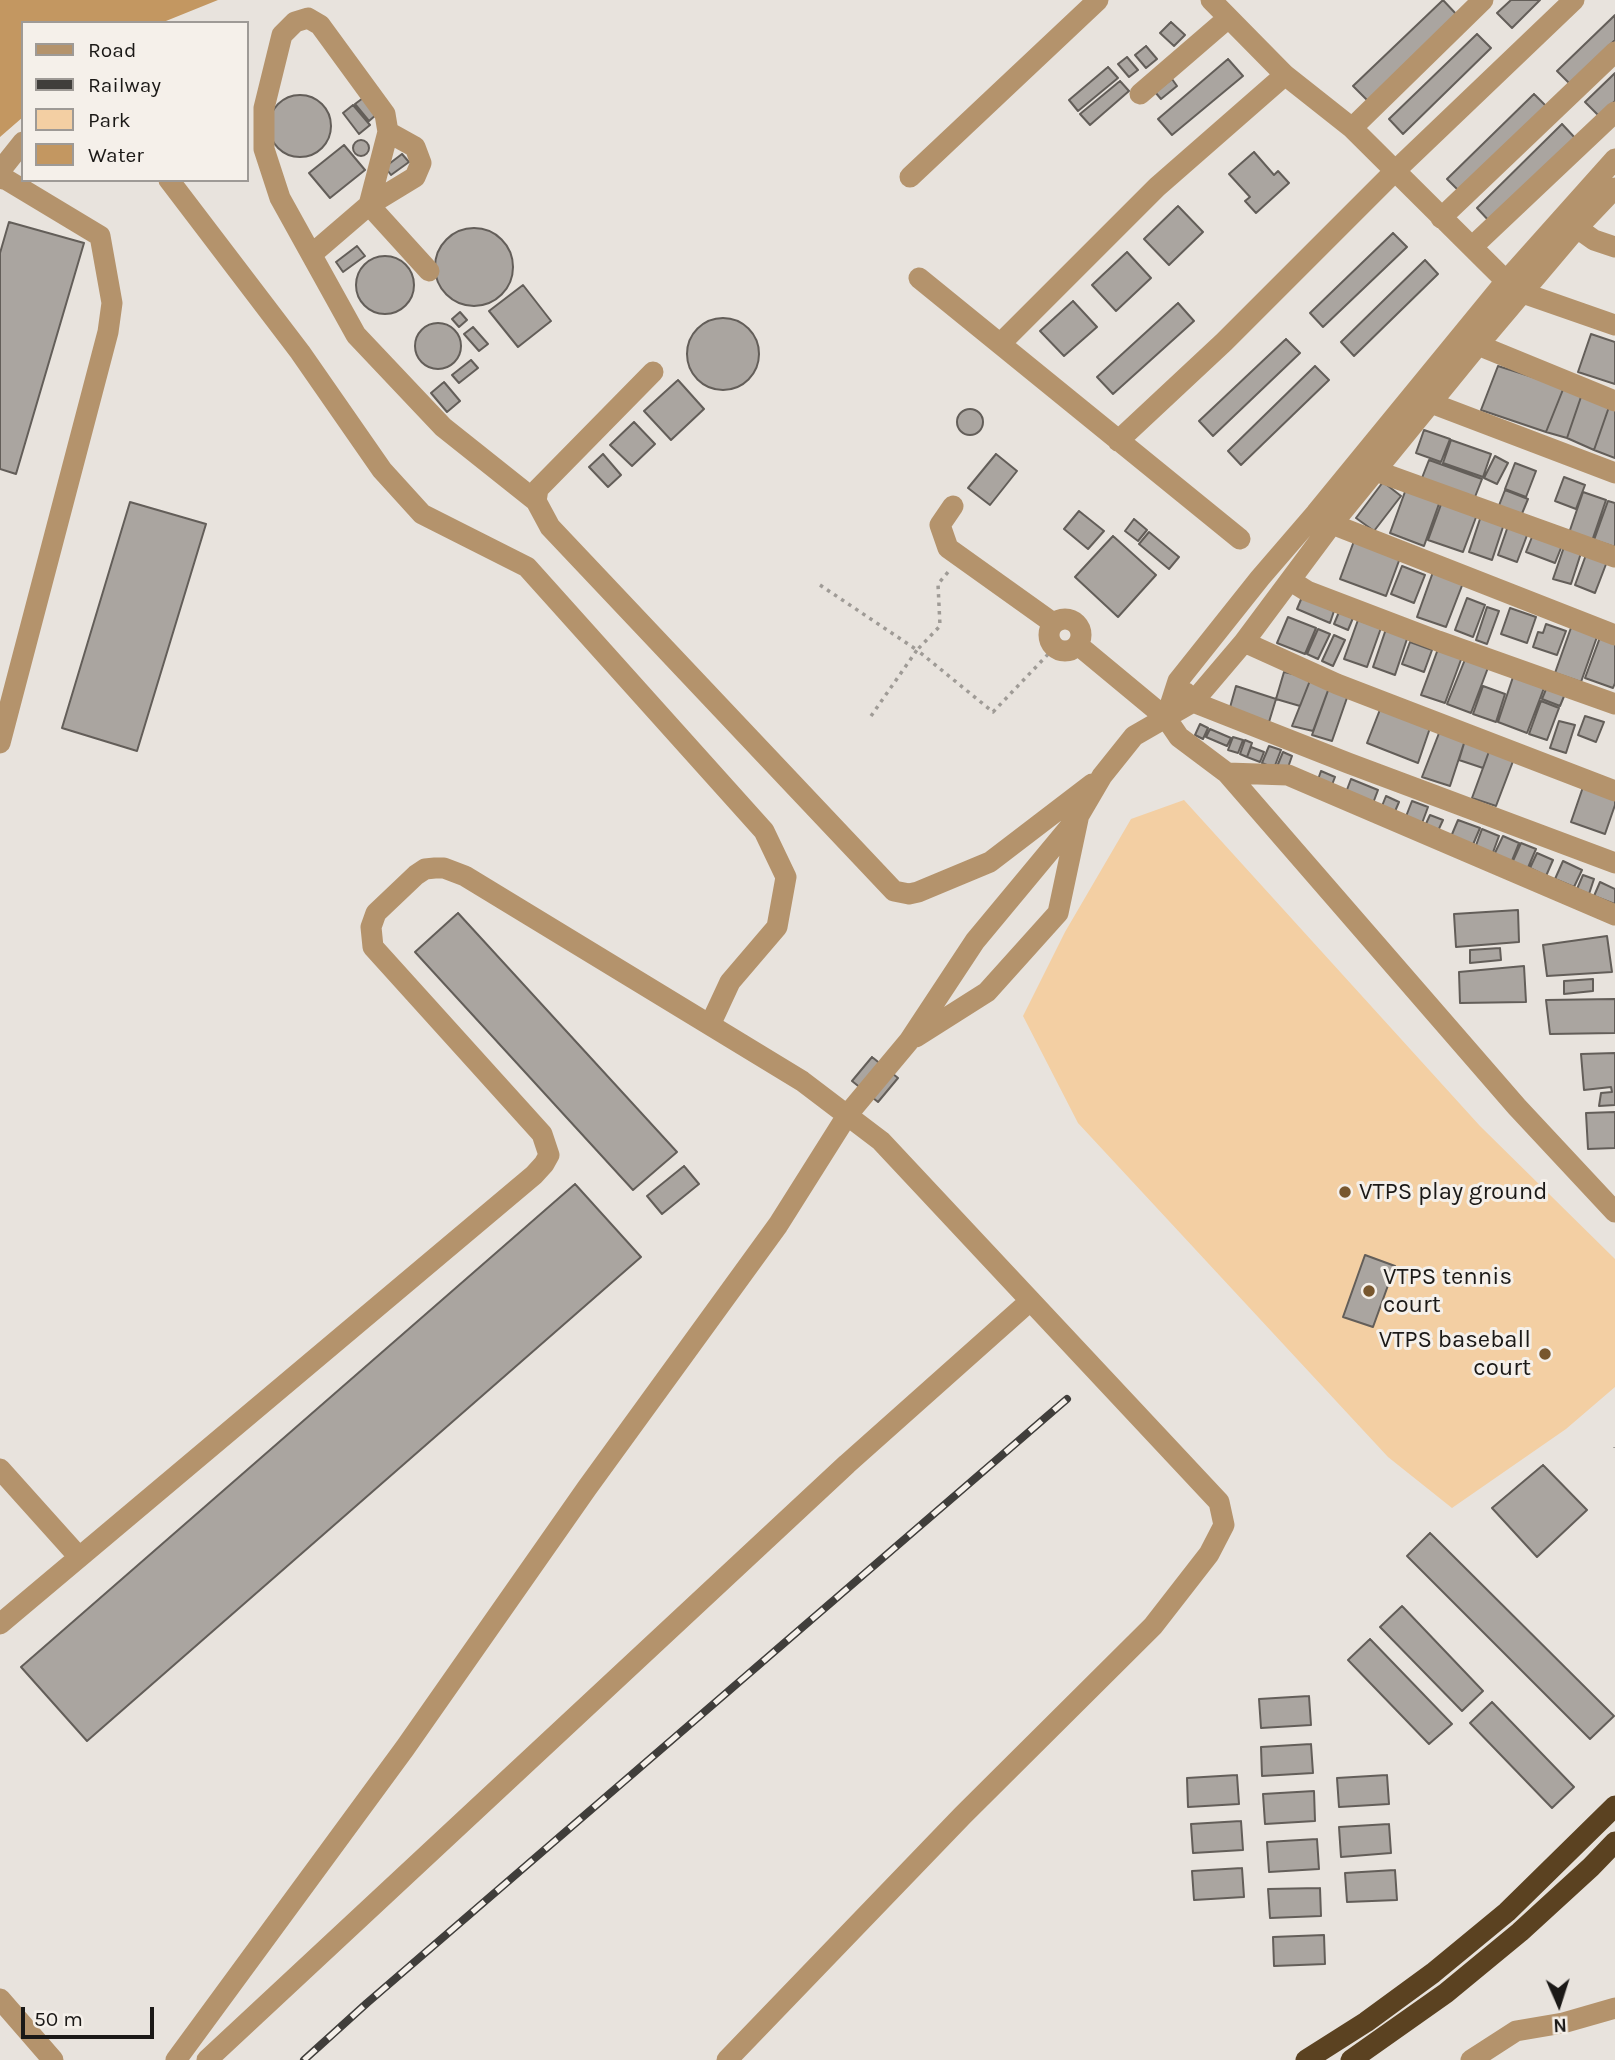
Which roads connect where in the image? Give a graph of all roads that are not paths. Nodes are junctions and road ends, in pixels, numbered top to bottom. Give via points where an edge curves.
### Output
1 (1098, 0) edge
2 (1211, 0) edge
3 (1483, 0) edge
4 (1574, 0) edge
5 (1227, 19) junction
6 (1615, 52) edge
7 (1285, 75) junction
8 (1140, 93) dead end
9 (1615, 112) edge
10 (1352, 128) junction
11 (388, 132) junction
12 (21, 145) edge
13 (1611, 168) edge
14 (0, 171) edge
15 (1395, 171) junction
16 (909, 177) dead end
17 (0, 178) edge
18 (171, 182) edge
19 (1615, 188) edge
20 (369, 205) junction
21 (1441, 218) junction
22 (1577, 228) junction
23 (1472, 247) junction
24 (1615, 247) edge
25 (312, 254) junction
26 (429, 271) dead end
27 (919, 278) dead end
28 (1514, 287) junction
29 (1615, 324) edge
30 (1000, 344) junction
31 (1478, 345) junction
32 (653, 372) dead end
33 (1615, 401) edge
34 (1431, 403) junction
35 (1118, 441) junction
36 (1376, 471) junction
37 (1615, 473) edge
38 (536, 501) junction
39 (953, 506) dead end
40 (1324, 519) junction
41 (1240, 539) dead end
42 (1615, 557) edge
43 (1291, 581) junction
44 (1053, 624) junction
45 (1615, 635) edge
46 (1244, 642) junction
47 (1078, 645) junction
48 (1178, 681) junction
49 (1193, 702) junction
50 (1615, 704) edge
51 (1166, 719) junction
52 (0, 743) edge
53 (1227, 773) junction
54 (1102, 776) junction
55 (1615, 791) edge
56 (1078, 817) junction
57 (1615, 863) edge
58 (1615, 915) edge
59 (710, 1025) junction
60 (909, 1041) junction
61 (848, 1114) junction
62 (1615, 1212) edge
63 (1030, 1301) junction
64 (0, 1469) edge
65 (79, 1558) junction
66 (0, 1624) edge
67 (1615, 1806) edge
68 (1615, 1842) edge
69 (0, 1999) edge
70 (1615, 2008) edge
71 (53, 2060) edge
72 (176, 2060) edge
73 (207, 2060) edge
74 (727, 2060) edge
75 (1307, 2060) edge
76 (1351, 2060) edge
77 (1472, 2060) edge

1 - 16 street
2 - 5 street
3 - 10 street
4 - 15 street
5 - 7 street
5 - 8 street
6 - 21 street
7 - 10 street
7 - 30 street via 1157,187
9 - 23 street
10 - 15 street
11 - 20 street
11 - 20 street via 415,147 421,163 415,177
11 - 25 street via 385,114 320,25 308,18 295,22 282,35 274,60 264,108 264,149 280,198
12 - 14 street
13 - 28 street
15 - 21 street
15 - 35 street
17 - 52 street via 100,236 112,303
18 - 59 street via 300,352 382,470 422,514 527,567 764,831 786,877 777,928 730,982
19 - 22 street
20 - 25 street
20 - 26 street
21 - 23 street
22 - 24 street
22 - 28 street
23 - 28 street
25 - 38 street via 356,335 443,427
27 - 30 street
28 - 29 street
28 - 31 street
28 - 40 street
30 - 35 street
31 - 33 street
31 - 34 street
32 - 38 street via 538,489
34 - 36 street
34 - 37 street
35 - 41 street
36 - 40 street
36 - 42 street
38 - 54 street via 550,527 894,891 918,892 990,862
39 - 44 street via 940,525 948,548
40 - 43 street
40 - 45 street
40 - 48 street via 1260,578
43 - 46 street
43 - 50 street via 1307,591
44 - 47 street via 1063,618 1077,624 1081,634
44 - 47 street via 1048,633 1055,647 1069,650
46 - 49 street
46 - 55 street via 1337,684
47 - 51 street
48 - 49 street
48 - 51 street
49 - 51 street
49 - 57 street
51 - 53 street via 1179,737
51 - 54 street via 1134,736
53 - 58 street via 1288,775
53 - 62 street via 1517,1107
54 - 56 street
56 - 60 street via 975,941
56 - 60 street via 1058,913 987,992
59 - 61 street
59 - 65 street via 465,876 435,867 416,875 376,913 371,927 373,947 542,1135 549,1155 534,1175
60 - 61 street
61 - 63 street via 881,1141
61 - 72 street via 778,1225
63 - 73 street via 847,1464
63 - 74 street via 1219,1502 1224,1525 1209,1555 1153,1626 962,1815
64 - 65 street
65 - 66 street
67 - 75 highway via 1496,1921 1399,1997
68 - 76 highway via 1520,1932
69 - 71 street
70 - 77 street via 1516,2031

